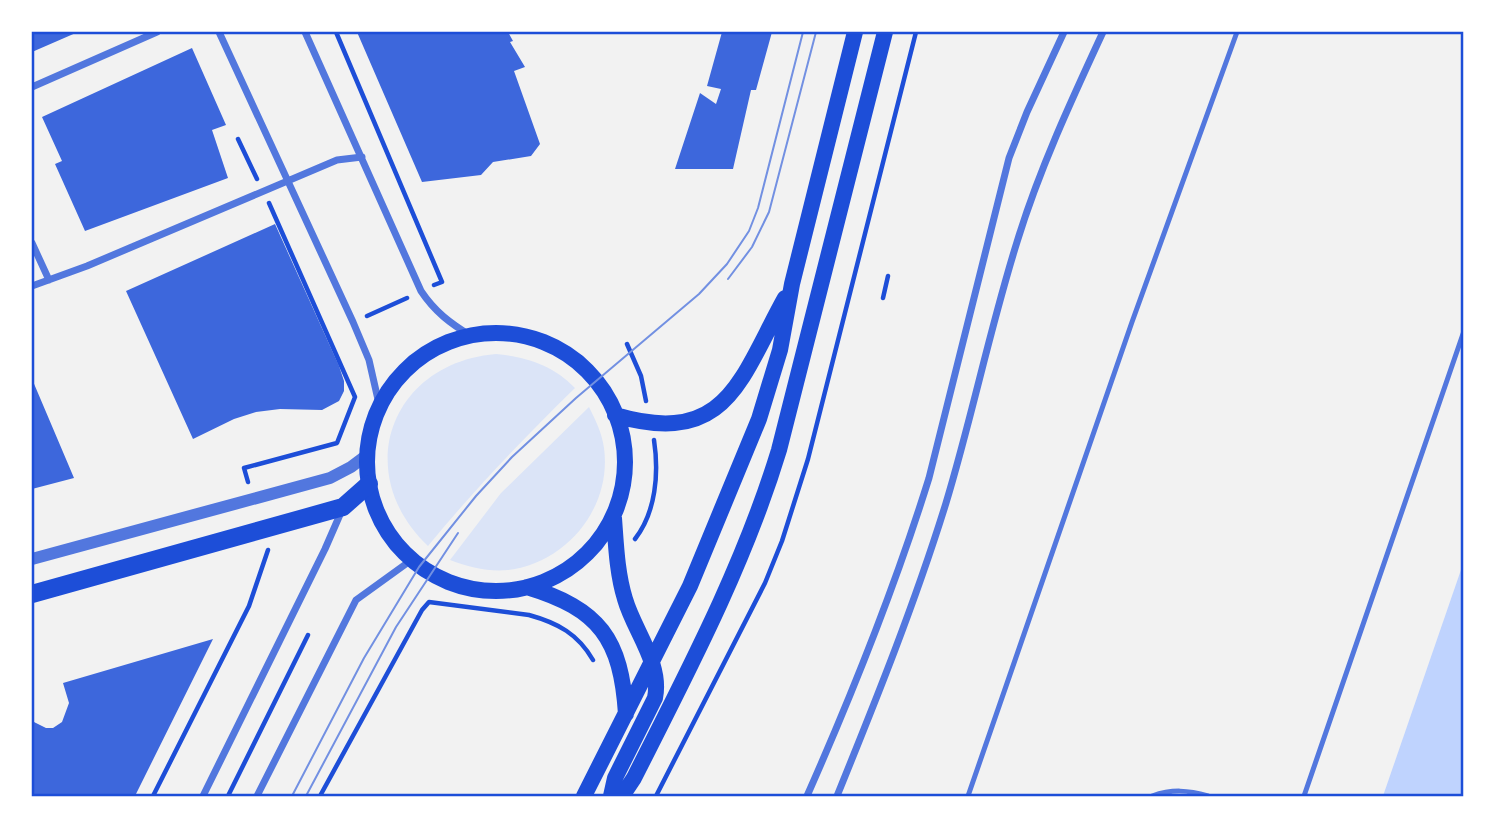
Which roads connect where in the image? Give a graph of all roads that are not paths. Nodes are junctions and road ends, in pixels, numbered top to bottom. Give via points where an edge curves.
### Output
1 (157, 32) edge
2 (219, 32) edge
3 (306, 32) edge
4 (855, 32) edge
5 (885, 32) edge
6 (1064, 32) edge
7 (1103, 32) edge
8 (1237, 32) edge
9 (32, 87) edge
10 (362, 157) junction
11 (288, 181) junction
12 (32, 243) edge
13 (49, 280) junction
14 (792, 284) junction
15 (32, 286) edge
16 (1464, 331) edge
17 (471, 336) junction
18 (379, 404) junction
19 (615, 415) junction
20 (367, 455) junction
21 (369, 484) junction
22 (343, 507) junction
23 (614, 518) junction
24 (32, 559) edge
25 (410, 561) junction
26 (527, 587) junction
27 (32, 594) edge
28 (651, 662) junction
29 (626, 714) junction
30 (203, 796) edge
31 (257, 796) edge
32 (584, 796) edge
33 (611, 796) edge
34 (622, 796) edge
35 (808, 796) edge
36 (837, 796) edge
37 (968, 796) edge
38 (1152, 796) edge
39 (1208, 796) edge
40 (1304, 796) edge

1 - 9 street
2 - 11 street
3 - 10 street
4 - 14 main road
5 - 34 main road via 758,517 709,627
6 - 35 street via 1009,158 912,530 879,626
7 - 36 street via 1029,204 946,504
8 - 37 lane
10 - 11 street via 337,160
10 - 17 street via 421,291 433,309
11 - 13 street
11 - 18 street via 369,360
12 - 13 street
13 - 15 street
14 - 19 main road via 743,376 716,410 696,421 670,425
14 - 28 main road via 780,350 759,419 690,586
16 - 40 lane
17 - 18 main road via 420,357
17 - 19 main road via 517,334 560,350 597,380
18 - 20 main road
19 - 23 main road via 625,450 625,473
20 - 21 main road
20 - 24 street via 330,478
21 - 22 highway
21 - 25 main road via 383,528
22 - 27 highway
22 - 30 street
23 - 26 main road via 593,547 572,565
23 - 28 main road via 626,604
25 - 26 main road via 429,574 465,587 502,591
25 - 31 street via 356,600
26 - 29 main road via 564,600 592,619 616,655
28 - 29 main road
28 - 33 main road via 656,698 615,778
29 - 32 main road
38 - 39 lane via 1189,790

